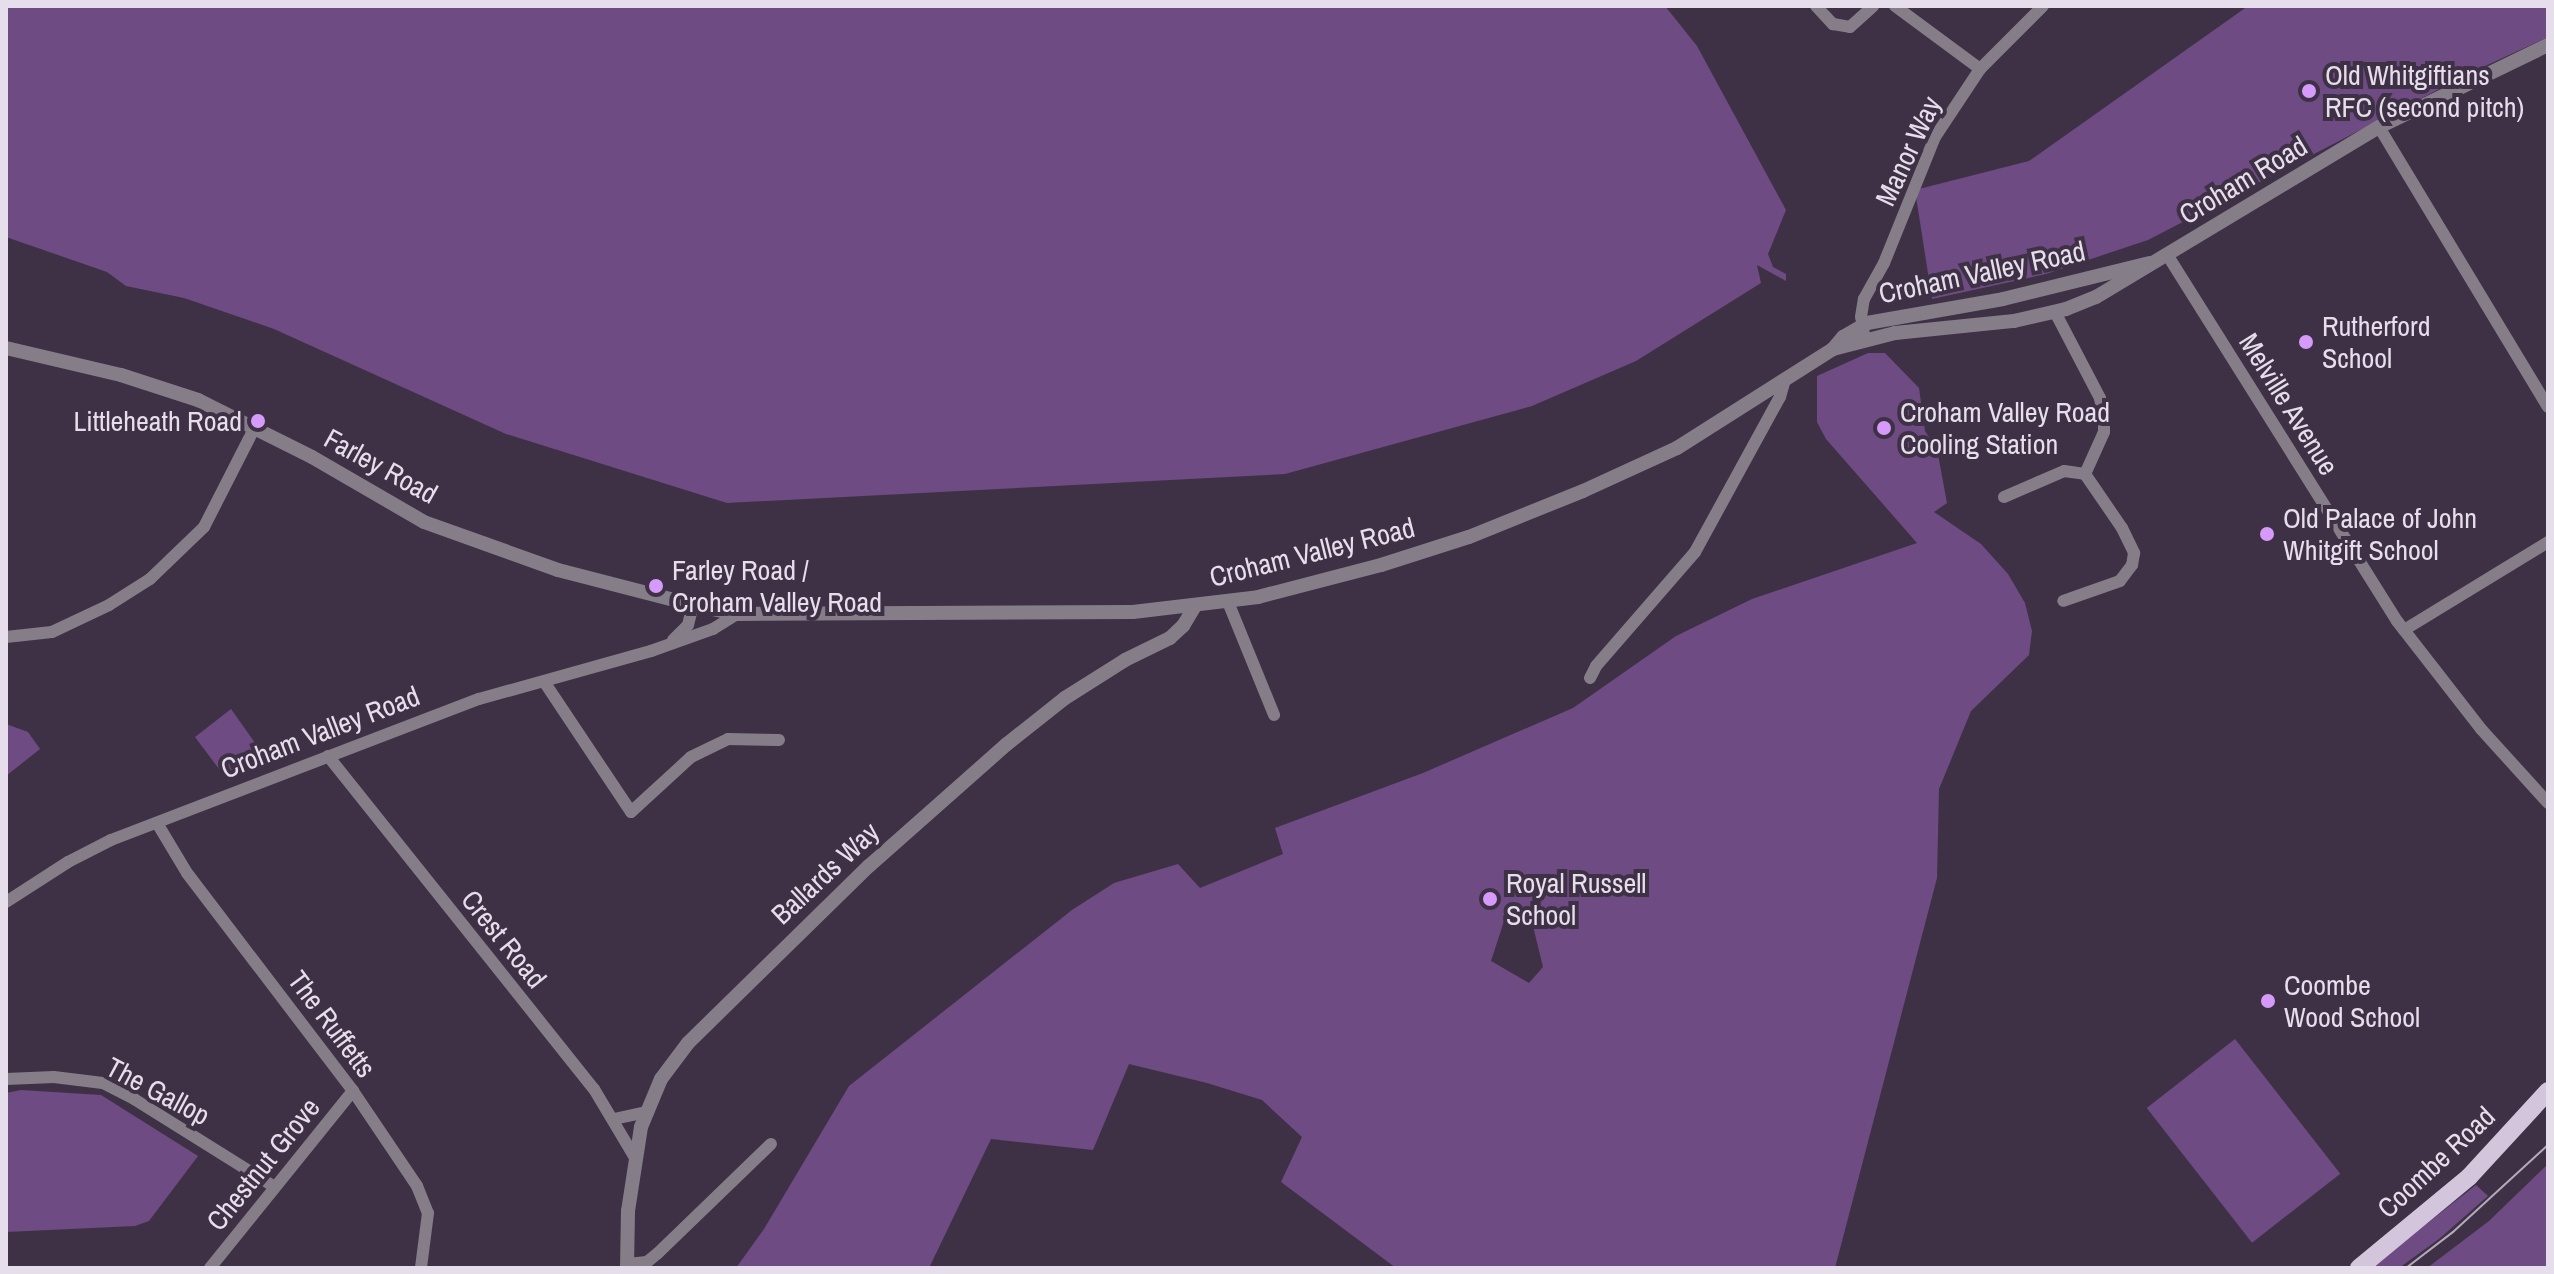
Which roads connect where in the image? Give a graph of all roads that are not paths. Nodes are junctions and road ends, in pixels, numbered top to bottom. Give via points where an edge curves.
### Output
1 (1816, 6) edge
2 (1873, 6) edge
3 (1895, 6) edge
4 (2043, 6) edge
5 (2548, 45) edge
6 (1980, 69) junction
7 (2379, 127) junction
8 (2168, 256) junction
9 (2150, 263) junction
10 (2096, 297) joint
11 (2055, 312) junction
12 (1863, 334) junction
13 (6, 348) edge
14 (1785, 379) junction
15 (2548, 407) edge
16 (254, 429) junction
17 (2085, 474) junction
18 (2004, 497) dead end
19 (2548, 542) edge
20 (2063, 601) dead end
21 (1228, 602) junction
22 (693, 605) junction
23 (1194, 608) junction
24 (737, 614) junction
25 (2404, 630) junction
26 (6, 637) edge
27 (667, 645) junction
28 (1590, 678) dead end
29 (545, 683) junction
30 (1274, 715) dead end
31 (779, 740) dead end
32 (328, 756) junction
33 (2548, 803) edge
34 (157, 823) junction
35 (6, 902) edge
36 (6, 1079) edge
37 (353, 1091) junction
38 (2548, 1091) edge
39 (648, 1112) junction
40 (614, 1119) junction
41 (771, 1144) dead end
42 (634, 1156) junction
43 (275, 1187) junction
44 (628, 1266) edge
45 (210, 1268) edge
46 (421, 1268) edge
47 (2359, 1268) edge

1 - 2 street via 1833,24 1850,27
3 - 6 street
4 - 6 street, Manor Way
5 - 7 street, Croham Road
6 - 12 street, Manor Way via 1923,161 1884,263 1864,299
7 - 8 street, Croham Road
7 - 15 street
8 - 9 street, Croham Road
8 - 25 street, Melville Avenue
9 - 10 street, Croham Road
9 - 12 street, Croham Valley Road via 2003,299 1887,318
10 - 11 street, Croham Valley Road
11 - 12 street, Croham Valley Road via 2014,321
11 - 17 street via 2100,398 2104,432
12 - 14 street, Croham Valley Road
13 - 16 street, Farley Road via 121,375 198,400
14 - 21 street, Croham Valley Road via 1677,448 1469,537 1381,565
14 - 28 street via 1695,552
16 - 22 street, Farley Road via 424,522 558,570
16 - 26 street via 204,527 159,572 109,605 52,632
17 - 18 street via 2064,471
17 - 20 street via 2122,528 2134,553 2132,565 2120,581
19 - 25 street
21 - 23 street, Croham Valley Road
21 - 30 street
22 - 24 street, Farley Road
22 - 27 street via 688,625
23 - 24 street, Croham Valley Road via 1042,614
23 - 39 street, Ballards Way via 1170,638 1065,698 1007,744 869,866 688,1043 661,1079
24 - 27 street, Croham Valley Road
25 - 33 street, Melville Avenue via 2481,729
27 - 29 street, Croham Valley Road
29 - 31 street via 631,812 691,757 728,739
29 - 32 street, Croham Valley Road via 479,699
32 - 34 street, Croham Valley Road
32 - 40 street, Crest Road
34 - 35 street, Croham Valley Road via 68,862
34 - 37 street, The Ruffetts via 187,873
36 - 43 street, The Gallop via 103,1083
37 - 43 street, Chestnut Grove
37 - 46 street, The Ruffetts via 424,1199 428,1232
38 - 47 main road, Coombe Road via 2469,1177
39 - 40 street
39 - 42 street, Ballards Way
40 - 42 street, Crest Road
41 - 44 street via 658,1253
42 - 44 street, Ballards Way
43 - 45 street, Chestnut Grove

